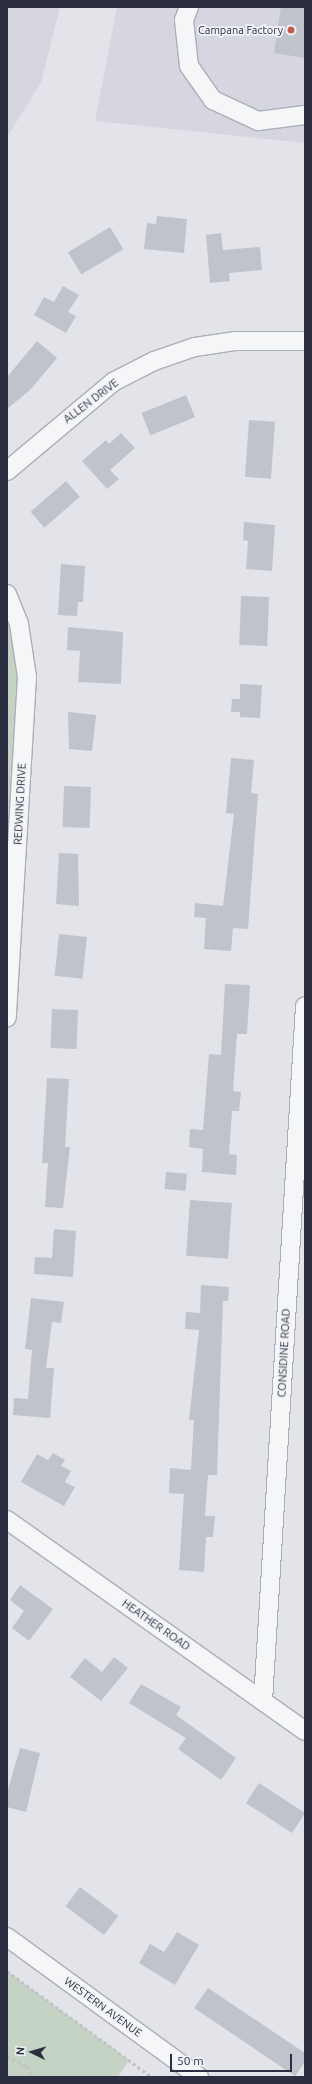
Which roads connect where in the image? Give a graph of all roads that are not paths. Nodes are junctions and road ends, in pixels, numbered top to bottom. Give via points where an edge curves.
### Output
1 (189, 7) edge
2 (305, 115) edge
3 (305, 341) edge
4 (7, 471) edge
5 (7, 594) edge
6 (305, 1006) edge
7 (7, 1017) edge
8 (8, 1522) edge
9 (263, 1701) junction
10 (305, 1731) edge
11 (7, 1937) edge
12 (199, 2077) edge

1 - 2 street via 184,20 189,66 213,100 258,121
3 - 4 street, ALLEN DRIVE via 235,342 195,347 154,361 114,382
5 - 7 street, REDWING DRIVE via 19,624 27,677
6 - 9 street, CONSIDINE ROAD
8 - 9 street, HEATHER ROAD
9 - 10 street, HEATHER ROAD
11 - 12 street, WESTERN AVENUE

